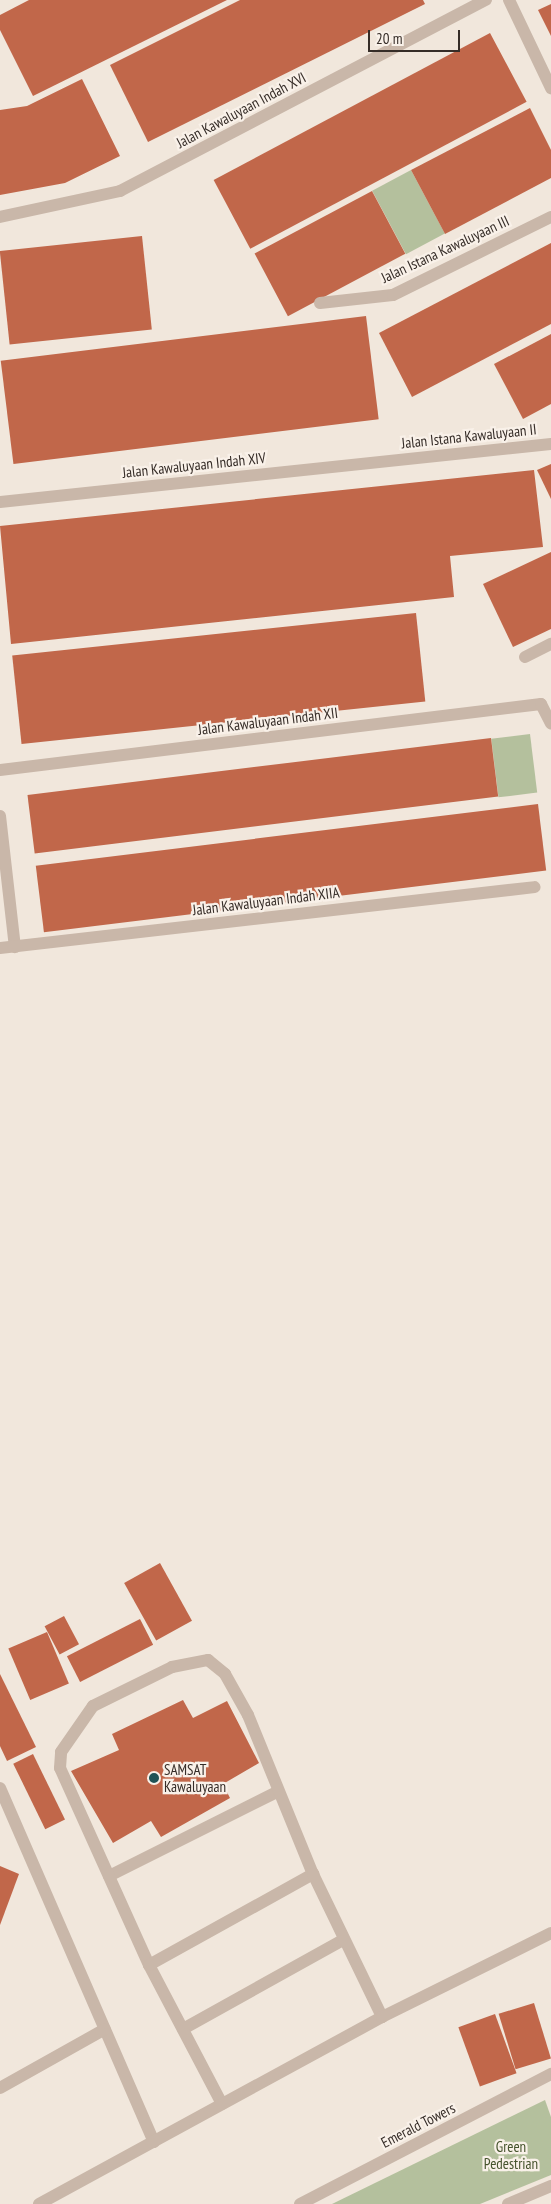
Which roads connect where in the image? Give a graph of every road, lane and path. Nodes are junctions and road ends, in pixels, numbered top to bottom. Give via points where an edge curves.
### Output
1 (486, 0) edge
2 (508, 0) edge
3 (551, 88) edge
4 (0, 217) edge
5 (551, 217) edge
6 (320, 303) dead end
7 (551, 444) edge
8 (391, 461) joint
9 (0, 502) edge
10 (551, 644) edge
11 (525, 657) dead end
12 (551, 724) edge
13 (0, 770) edge
14 (0, 816) edge
15 (535, 887) dead end
16 (15, 946) junction
17 (0, 948) edge
18 (0, 1788) edge
19 (277, 1792) junction
20 (313, 1874) junction
21 (109, 1876) junction
22 (551, 1933) edge
23 (343, 1940) junction
24 (149, 1965) junction
25 (382, 2017) junction
26 (105, 2029) junction
27 (183, 2029) junction
28 (551, 2074) edge
29 (0, 2088) edge
30 (222, 2104) junction
31 (154, 2142) junction
32 (551, 2186) edge
33 (39, 2204) edge
34 (300, 2204) edge
35 (508, 2204) edge

1 - 4 street, Jalan Kawaluyaan Indah XVI via 120,191
2 - 3 street
5 - 6 street, Jalan Istana Kawaluyaan III via 393,295
7 - 8 street, Jalan Istana Kawaluyaan II
8 - 9 street, Jalan Kawaluyaan Indah XIV
10 - 11 street
12 - 13 street, Jalan Kawaluyaan Indah XII via 541,704
14 - 16 street
15 - 16 street, Jalan Kawaluyaan Indah XIIA
16 - 17 street, Jalan Kawaluyaan Indah XIIA
18 - 26 street
19 - 20 street
19 - 21 street
19 - 21 street via 248,1715 225,1674 208,1660 172,1667 93,1706 61,1752 60,1768
20 - 23 street
20 - 24 street
21 - 24 street
22 - 25 street
23 - 25 street
23 - 27 street
24 - 27 street
25 - 30 street
26 - 29 street
26 - 31 street
27 - 30 street
28 - 34 street, Emerald Towers
30 - 31 street
31 - 33 street
32 - 35 street

